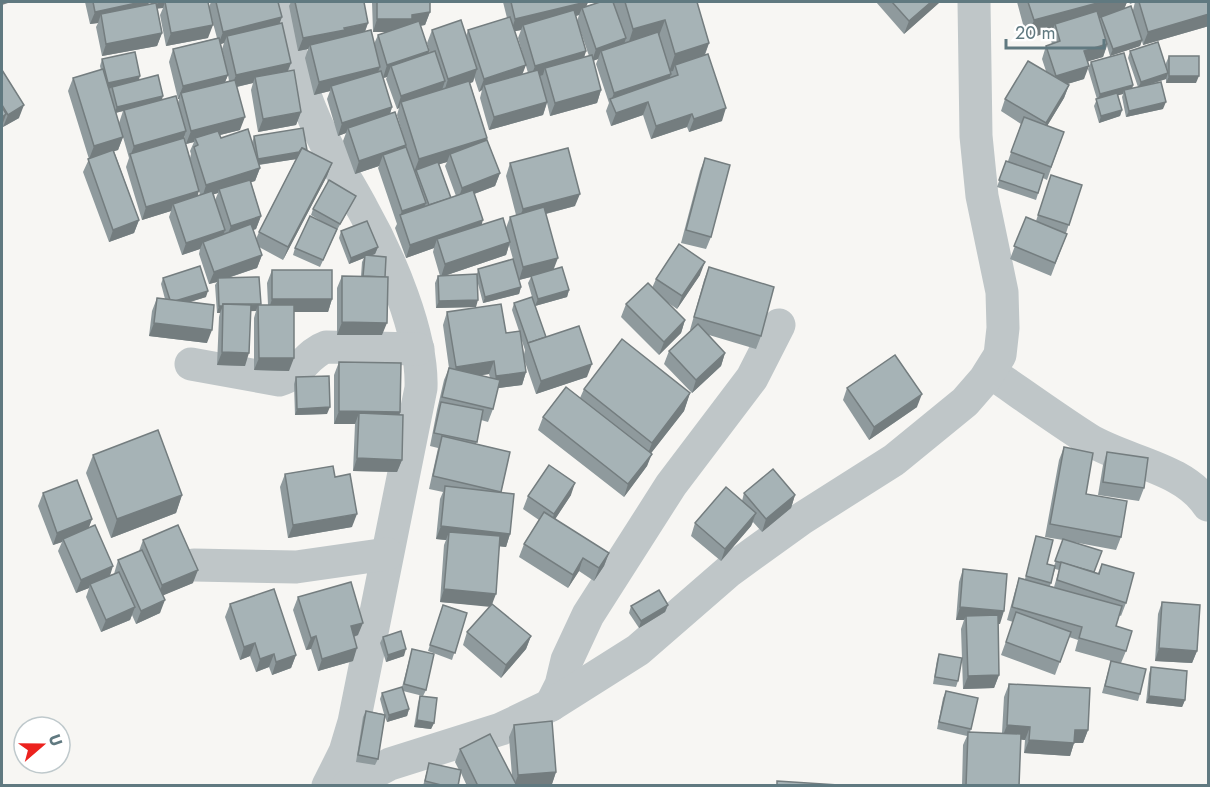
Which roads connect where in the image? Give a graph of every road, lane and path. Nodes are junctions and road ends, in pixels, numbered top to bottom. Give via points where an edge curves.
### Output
1 (278, 2) edge
2 (975, 2) edge
3 (779, 325) dead end
4 (418, 349) junction
5 (191, 364) dead end
6 (990, 372) junction
7 (1209, 505) edge
8 (387, 554) junction
9 (194, 565) edge
10 (552, 705) junction
11 (328, 786) edge
12 (348, 786) edge

1 - 4 street via 309,105 375,233
2 - 6 street via 976,136 982,196 1002,292 1000,355
3 - 10 street via 752,378 671,485 588,615
4 - 5 street via 327,347 317,351 292,376 279,380
4 - 8 street via 421,388
6 - 7 street via 1090,441 1180,481 1202,495
6 - 10 street via 965,402 894,460 801,519 729,571 639,650
8 - 9 street via 296,567
8 - 11 street via 354,722
10 - 12 street via 501,729 390,764

